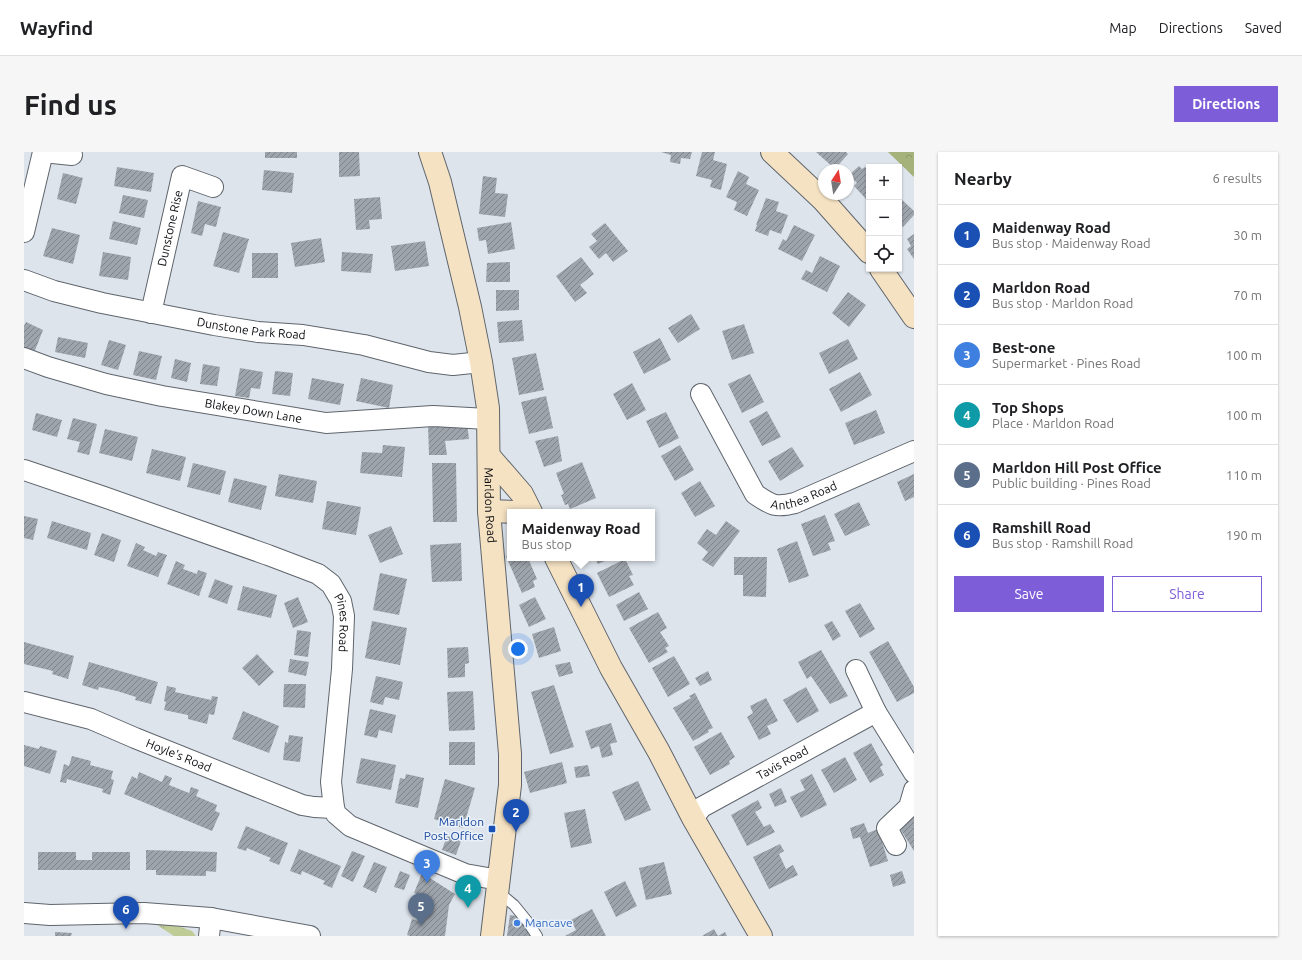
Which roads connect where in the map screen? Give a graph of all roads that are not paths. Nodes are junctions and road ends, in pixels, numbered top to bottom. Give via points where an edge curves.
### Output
1 (43, 152) edge
2 (430, 152) edge
3 (772, 152) edge
4 (72, 155) dead end
5 (213, 187) dead end
6 (24, 232) edge
7 (866, 249) edge
8 (883, 272) edge
9 (24, 280) edge
10 (151, 312) junction
11 (914, 317) edge
12 (24, 358) edge
13 (481, 362) junction
14 (701, 394) dead end
15 (488, 419) junction
16 (914, 452) edge
17 (489, 456) junction
18 (24, 470) edge
19 (530, 509) edge
20 (489, 511) junction
21 (507, 512) edge
22 (558, 561) edge
23 (856, 670) dead end
24 (24, 702) edge
25 (876, 712) junction
26 (914, 773) edge
27 (914, 790) edge
28 (334, 808) junction
29 (693, 818) junction
30 (896, 844) dead end
31 (498, 885) junction
32 (24, 913) edge
33 (210, 927) edge
34 (310, 936) edge
35 (492, 936) edge
36 (536, 936) edge
37 (761, 936) edge

1 - 4 street
1 - 6 street
2 - 13 main road, Marldon Road via 440,182
3 - 7 main road via 823,200
5 - 10 street, Dunstone Rise via 178,173
8 - 11 main road
9 - 10 street, Dunstone Park Road via 54,291
10 - 13 street, Dunstone Park Road via 258,332 303,335 364,345 430,362 453,365
12 - 15 street, Blakey Down Lane via 106,384 155,395 326,423 433,416
13 - 15 main road, Marldon Road
14 - 16 street, Anthea Road via 755,494 766,502 780,507
15 - 17 main road, Marldon Road
17 - 19 main road via 522,494
17 - 20 main road, Marldon Road
18 - 28 street, Pines Road via 268,555 318,574 331,584 342,601 344,616 342,669 331,782
20 - 21 main road
20 - 31 main road, Marldon Road via 510,754 510,785
22 - 29 main road via 611,668
23 - 25 street
24 - 28 street, Hoyle's Road via 92,719 302,805
25 - 26 street
25 - 29 street, Tavis Road via 702,807
27 - 30 street via 909,807 887,828
28 - 31 street via 336,814 350,826 465,874
29 - 37 main road
31 - 35 main road, Marldon Road
31 - 36 lane
32 - 33 street via 144,914
33 - 34 street

